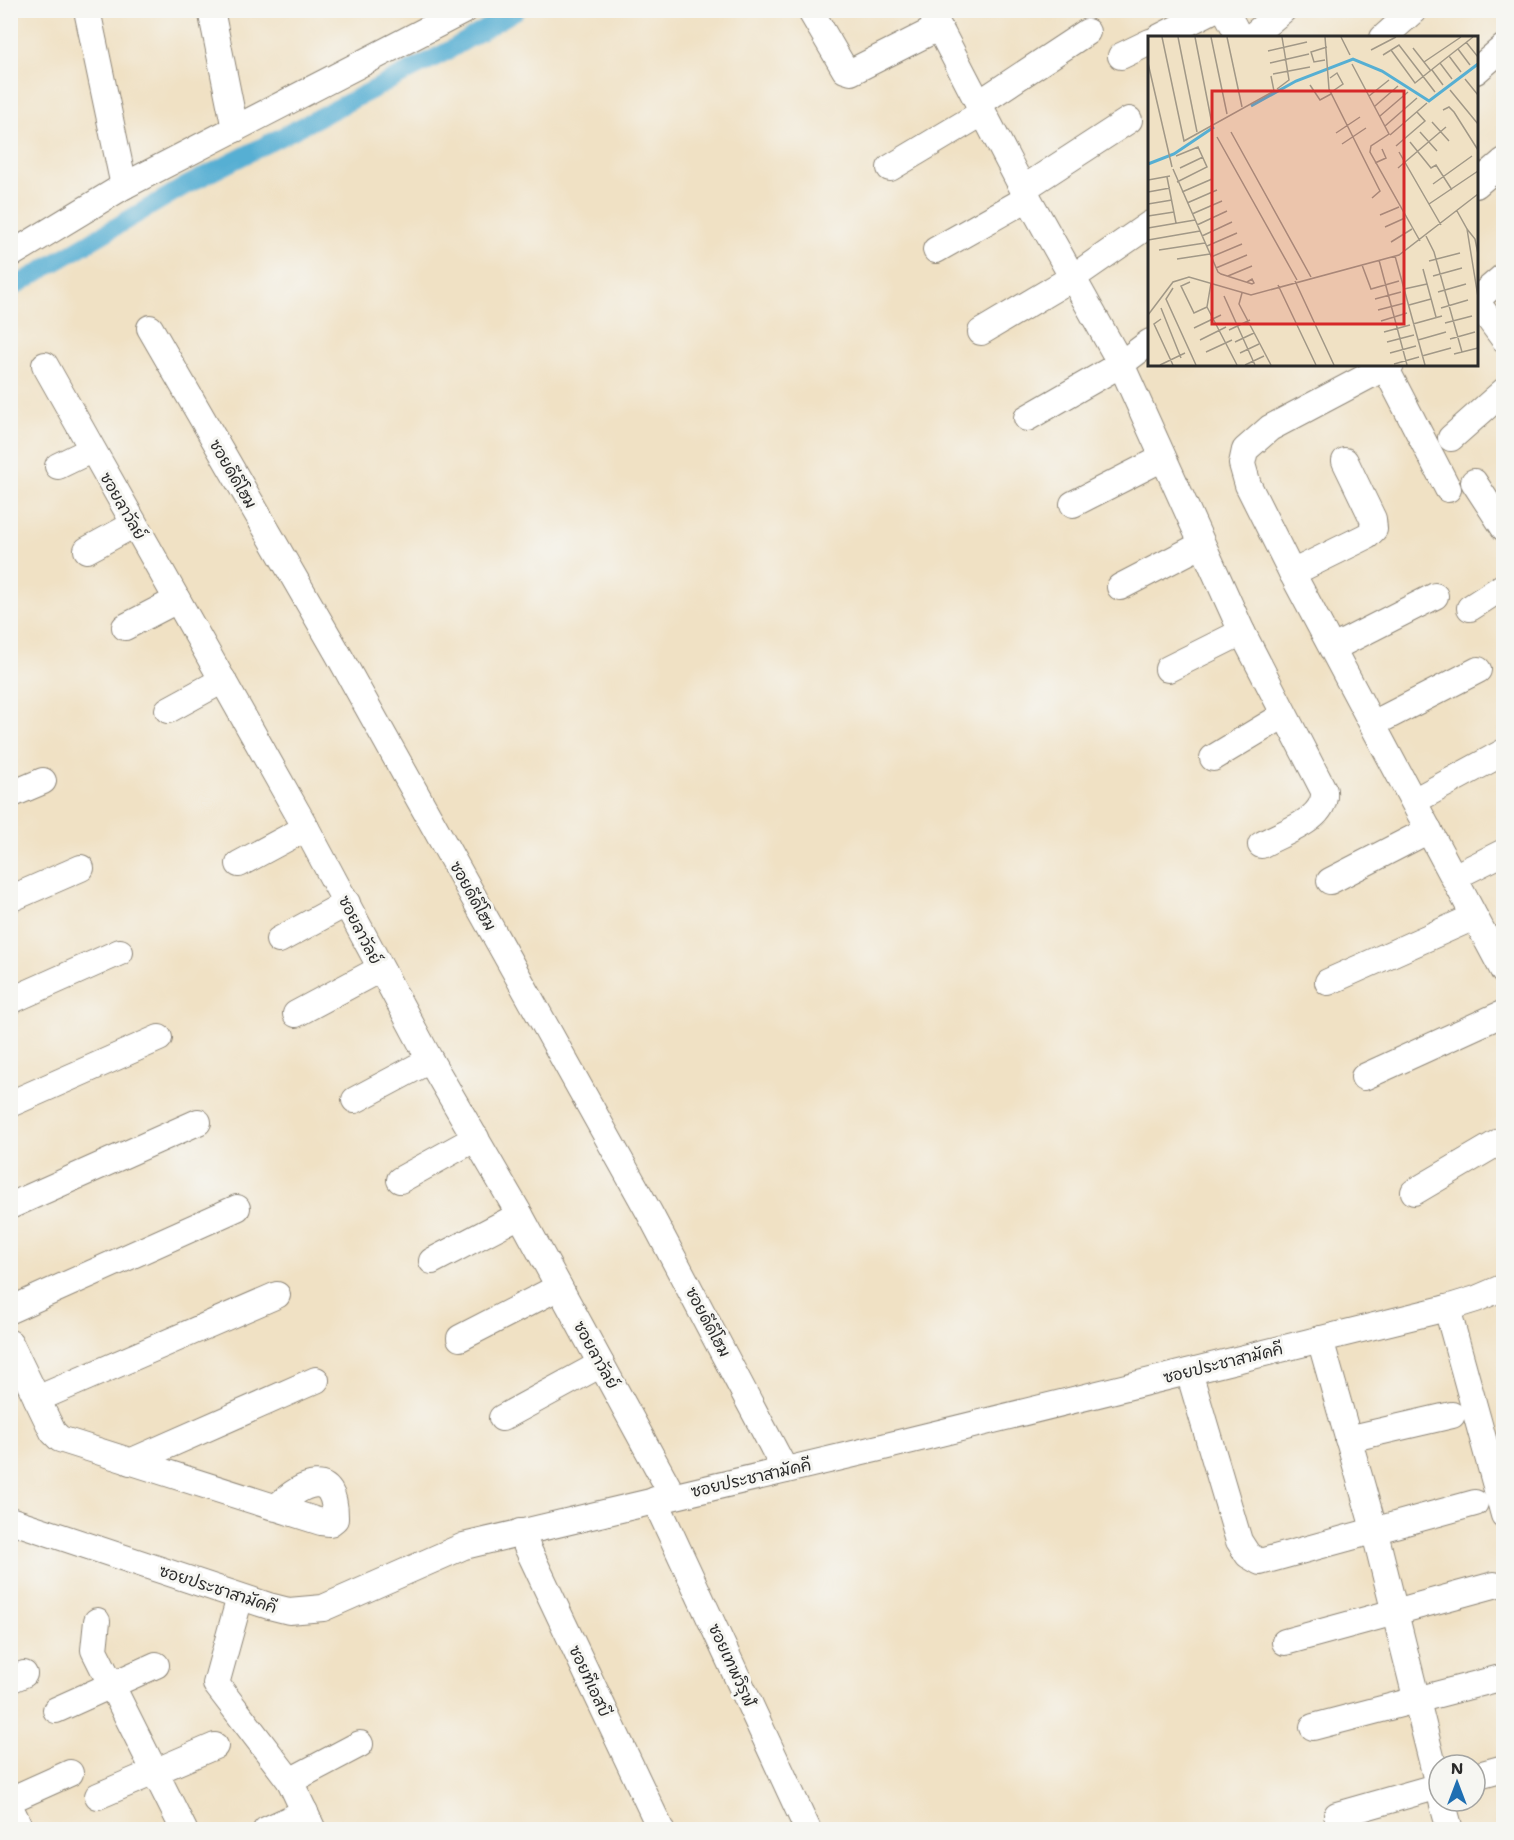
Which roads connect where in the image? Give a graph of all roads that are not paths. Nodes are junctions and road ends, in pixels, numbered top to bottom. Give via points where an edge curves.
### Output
1 (87, 10) edge
2 (211, 10) edge
3 (465, 10) edge
4 (810, 10) edge
5 (1213, 10) edge
6 (1225, 10) edge
7 (1283, 10) edge
8 (1414, 10) edge
9 (936, 17) edge
10 (1087, 32) dead end
11 (1162, 36) edge
12 (1239, 36) edge
13 (1252, 36) edge
14 (1385, 36) edge
15 (1148, 42) edge
16 (1503, 47) edge
17 (1121, 56) dead end
18 (1478, 69) edge
19 (980, 109) junction
20 (1129, 120) dead end
21 (235, 129) junction
22 (1503, 161) edge
23 (890, 168) dead end
24 (1478, 183) edge
25 (124, 186) junction
26 (1025, 194) junction
27 (1148, 225) edge
28 (936, 250) dead end
29 (10, 255) edge
30 (1503, 276) edge
31 (1072, 278) junction
32 (1478, 299) edge
33 (1478, 304) edge
34 (150, 328) dead end
35 (981, 332) dead end
36 (1503, 339) edge
37 (1148, 343) edge
38 (1121, 364) junction
39 (45, 365) dead end
40 (1388, 367) edge
41 (1503, 391) edge
42 (1027, 418) dead end
43 (1451, 438) dead end
44 (91, 450) junction
45 (1163, 458) junction
46 (1346, 461) dead end
47 (58, 466) dead end
48 (1474, 482) dead end
49 (1448, 489) dead end
50 (1073, 504) dead end
51 (132, 525) junction
52 (1503, 528) edge
53 (1201, 545) junction
54 (87, 550) dead end
55 (1292, 573) junction
56 (1503, 586) edge
57 (1120, 587) dead end
58 (1435, 596) dead end
59 (177, 600) junction
60 (1470, 608) dead end
61 (126, 627) dead end
62 (1242, 632) junction
63 (1333, 648) junction
64 (1168, 669) dead end
65 (1478, 670) dead end
66 (223, 680) junction
67 (168, 710) dead end
68 (1284, 716) junction
69 (1373, 724) junction
70 (1503, 753) edge
71 (1213, 758) dead end
72 (43, 781) dead end
73 (10, 795) edge
74 (1414, 801) junction
75 (306, 828) junction
76 (1429, 830) junction
77 (1261, 845) dead end
78 (1503, 852) edge
79 (239, 864) dead end
80 (81, 868) dead end
81 (1454, 877) junction
82 (1330, 881) dead end
83 (10, 899) edge
84 (347, 903) junction
85 (1474, 917) junction
86 (279, 940) dead end
87 (120, 952) dead end
88 (1500, 959) edge
89 (380, 969) junction
90 (1328, 982) dead end
91 (10, 1000) edge
92 (1503, 1013) edge
93 (296, 1014) dead end
94 (159, 1038) dead end
95 (430, 1060) junction
96 (1364, 1077) dead end
97 (355, 1100) dead end
98 (10, 1104) edge
99 (198, 1122) dead end
100 (476, 1138) junction
101 (1503, 1139) edge
102 (400, 1180) dead end
103 (1414, 1192) dead end
104 (10, 1206) edge
105 (237, 1209) dead end
106 (520, 1215) junction
107 (432, 1261) dead end
108 (559, 1287) junction
109 (1503, 1287) edge
110 (277, 1295) dead end
111 (1447, 1308) junction
112 (10, 1310) edge
113 (460, 1338) dead end
114 (1320, 1339) junction
115 (10, 1343) edge
116 (601, 1364) junction
117 (1189, 1372) junction
118 (18, 1377) edge
119 (316, 1380) dead end
120 (37, 1399) junction
121 (1452, 1415) dead end
122 (502, 1418) dead end
123 (1493, 1438) edge
124 (1348, 1439) junction
125 (130, 1462) junction
126 (786, 1470) junction
127 (664, 1498) junction
128 (1475, 1503) dead end
129 (276, 1508) dead end
130 (1503, 1515) edge
131 (10, 1520) edge
132 (1374, 1529) junction
133 (520, 1532) junction
134 (1494, 1585) dead end
135 (240, 1597) junction
136 (1394, 1610) junction
137 (97, 1621) dead end
138 (1285, 1642) dead end
139 (156, 1665) dead end
140 (1503, 1677) edge
141 (111, 1684) junction
142 (1416, 1700) junction
143 (56, 1710) dead end
144 (1313, 1727) dead end
145 (360, 1744) dead end
146 (215, 1746) dead end
147 (1430, 1753) edge
148 (1503, 1768) edge
149 (155, 1772) junction
150 (70, 1773) dead end
151 (1487, 1773) edge
152 (290, 1781) junction
153 (1427, 1790) edge
154 (98, 1796) dead end
155 (10, 1800) edge
156 (10, 1807) edge
157 (1445, 1813) edge
158 (1337, 1815) dead end
159 (309, 1821) edge
160 (21, 1830) edge
161 (184, 1830) edge
162 (266, 1830) edge
163 (661, 1830) edge
164 (808, 1830) edge
165 (1450, 1830) edge

1 - 25 street
2 - 21 street
3 - 21 street
4 - 9 street via 845,70 850,72
5 - 11 street
6 - 12 street
7 - 13 street
8 - 14 street
9 - 19 street
10 - 19 street
15 - 17 street
16 - 18 street
19 - 23 street
19 - 26 street
20 - 26 street
21 - 25 street
22 - 24 street
25 - 29 street
26 - 28 street
26 - 31 street
27 - 31 street
30 - 32 street
31 - 35 street
31 - 38 street
33 - 36 street
34 - 126 street, ซอยดีดีโฮม via 337,652 644,1202
37 - 38 street
38 - 42 street
38 - 45 street
39 - 44 street, ซอยลาวัลย์
40 - 49 street
40 - 55 street via 1270,428 1245,450 1242,464 1248,484
41 - 43 street
44 - 47 street
44 - 51 street, ซอยลาวัลย์
45 - 50 street
45 - 53 street
46 - 55 street via 1374,529
48 - 52 street
51 - 54 street
51 - 59 street, ซอยลาวัลย์
53 - 57 street
53 - 62 street
55 - 63 street
56 - 60 street
58 - 63 street
59 - 61 street
59 - 66 street, ซอยลาวัลย์
62 - 64 street
62 - 68 street
63 - 69 street
65 - 69 street
66 - 67 street
66 - 75 street, ซอยลาวัลย์
68 - 71 street
68 - 77 street via 1324,791 1325,802 1318,813
69 - 74 street
70 - 74 street
72 - 73 street
74 - 76 street
75 - 79 street
75 - 84 street, ซอยลาวัลย์
76 - 81 street
76 - 82 street
78 - 81 street
80 - 83 street
81 - 85 street
84 - 86 street
84 - 89 street, ซอยลาวัลย์
85 - 88 street
85 - 90 street
87 - 91 street
89 - 93 street
89 - 95 street, ซอยลาวัลย์
92 - 96 street
94 - 98 street
95 - 97 street
95 - 100 street, ซอยลาวัลย์
99 - 104 street
100 - 102 street
100 - 106 street, ซอยลาวัลย์
101 - 103 street
105 - 112 street
106 - 107 street
106 - 108 street, ซอยลาวัลย์
108 - 113 street
108 - 116 street, ซอยลาวัลย์
109 - 111 street, ซอยประชาสามัคคี
110 - 120 street
111 - 114 street, ซอยประชาสามัคคี
111 - 123 street
114 - 117 street, ซอยประชาสามัคคี
114 - 124 street
115 - 118 street
116 - 122 street
116 - 127 street, ซอยลาวัลย์
117 - 126 street, ซอยประชาสามัคคี
117 - 132 street via 1239,1541 1248,1556 1260,1562 1274,1560
118 - 120 street
119 - 125 street
120 - 125 street via 52,1432 60,1439
121 - 124 street
123 - 130 street
124 - 132 street
125 - 129 street
126 - 127 street, ซอยประชาสามัคคี
127 - 133 street, ซอยประชาสามัคคี
127 - 164 street, ซอยเทพวิรุฬ
128 - 132 street
131 - 135 street, ซอยประชาสามัคคี
132 - 136 street
133 - 135 street, ซอยประชาสามัคคี via 464,1546 323,1608 289,1611
133 - 163 street, ซอยทีเอสบี
134 - 136 street
135 - 152 street via 216,1684
136 - 138 street
136 - 142 street
137 - 141 street via 94,1650
139 - 141 street
140 - 142 street
141 - 143 street
141 - 149 street
142 - 144 street
142 - 147 street
145 - 152 street
146 - 149 street
148 - 151 street
149 - 154 street
149 - 161 street
150 - 155 street
152 - 159 street
153 - 158 street
156 - 160 street
157 - 165 street
159 - 162 street

